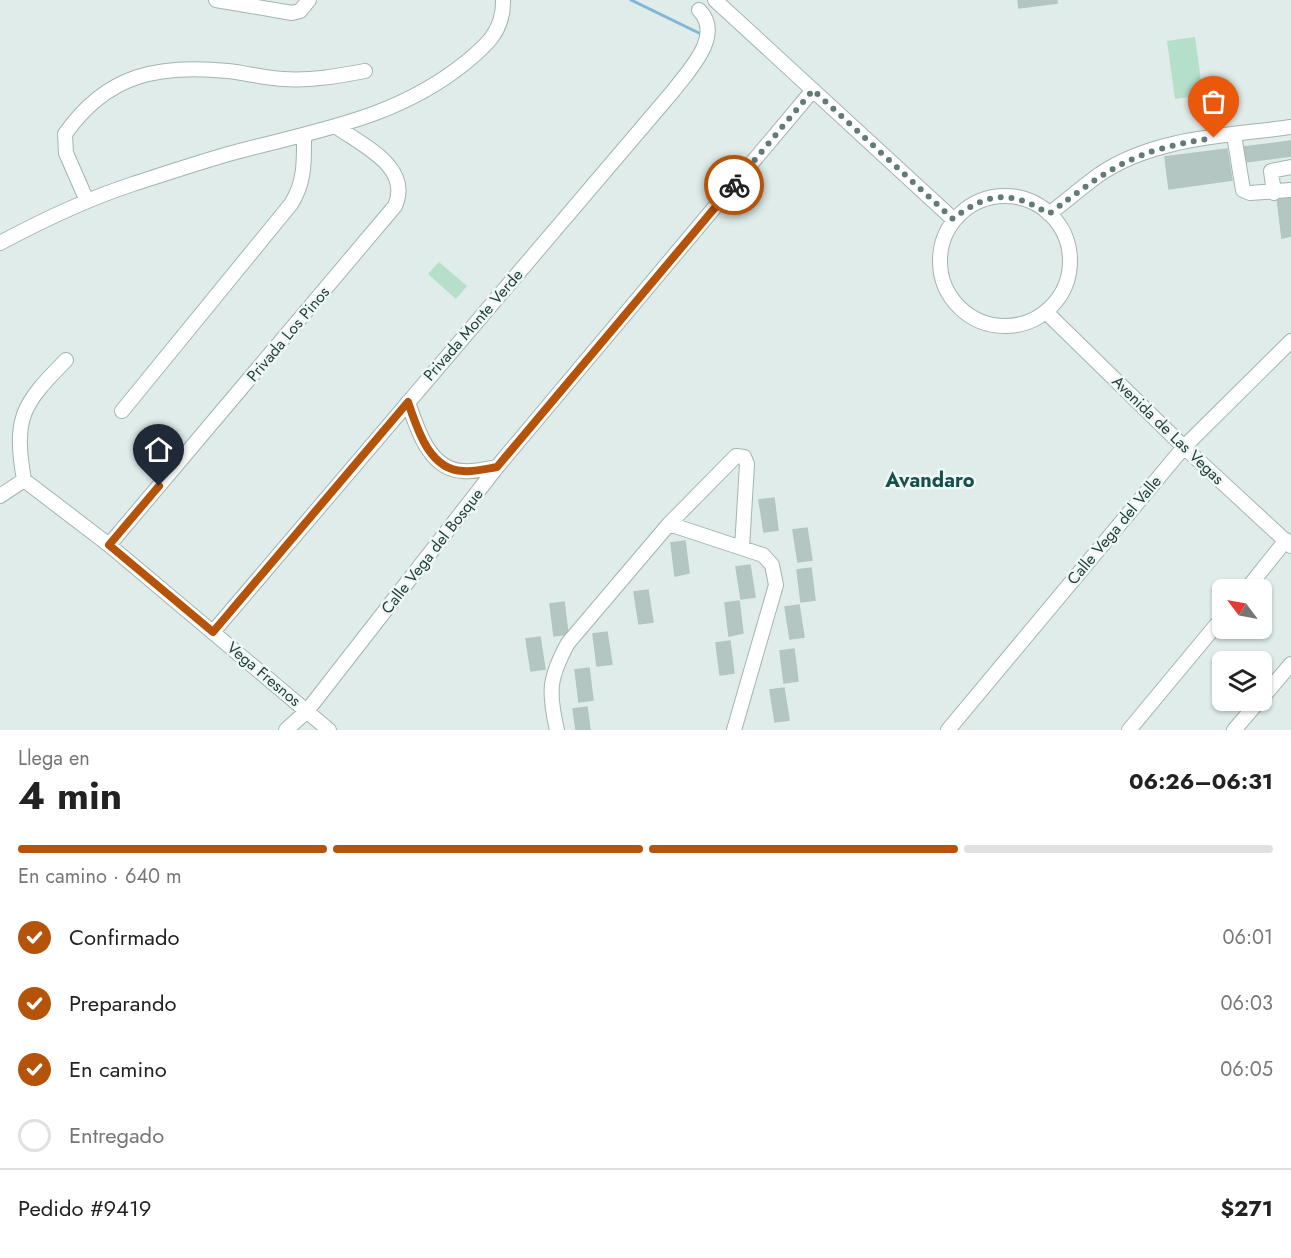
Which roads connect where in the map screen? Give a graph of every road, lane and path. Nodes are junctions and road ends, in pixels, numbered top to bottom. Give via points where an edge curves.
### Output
1 (216, 0) edge
2 (309, 0) edge
3 (503, 0) edge
4 (715, 0) edge
5 (699, 10) dead end
6 (365, 71) dead end
7 (813, 90) junction
8 (337, 126) junction
9 (1291, 127) edge
10 (1234, 135) junction
11 (304, 137) junction
12 (1291, 167) edge
13 (1291, 190) edge
14 (1274, 193) junction
15 (87, 201) junction
16 (1049, 214) junction
17 (953, 219) junction
18 (0, 243) edge
19 (1047, 313) junction
20 (1291, 341) edge
21 (66, 360) dead end
22 (408, 402) junction
23 (122, 411) dead end
24 (1184, 447) junction
25 (497, 467) junction
26 (24, 480) junction
27 (0, 496) edge
28 (669, 524) junction
29 (1289, 543) edge
30 (109, 545) junction
31 (742, 548) junction
32 (1256, 579) edge
33 (1212, 630) edge
34 (213, 632) junction
35 (1291, 664) edge
36 (1272, 686) edge
37 (307, 711) junction
38 (1251, 711) edge
39 (286, 730) edge
40 (329, 730) edge
41 (556, 730) edge
42 (734, 730) edge
43 (948, 730) edge
44 (1129, 730) edge
45 (1234, 730) edge

1 - 2 street via 292,13 300,11
3 - 8 street via 498,31 446,78 405,102
4 - 7 street
5 - 22 street, Privada Monte Verde via 708,24 708,35 692,67
6 - 15 street via 310,79 207,70 130,77 95,102 65,134 66,153
7 - 17 street
7 - 25 street, Calle Vega del Bosque
8 - 11 street
8 - 30 street, Privada Los Pinos via 393,169 399,186 395,206
9 - 10 street
10 - 14 street via 1244,190
10 - 16 street via 1175,143 1128,159 1101,174
11 - 15 street via 226,155
11 - 23 street via 304,172 291,204
12 - 14 street via 1271,171
13 - 14 street
15 - 18 street
16 - 17 street via 1029,202 1002,196 974,202
16 - 19 street via 1064,233 1071,268 1068,285
17 - 19 street via 943,237 939,257 942,278 952,297 967,312 987,322 1008,326
19 - 24 street, Avenida de Las Vegas
20 - 24 street, Calle Vega del Valle
21 - 26 street via 34,393 22,415 19,428
22 - 25 street via 428,450 438,461 463,471
22 - 34 street, Privada Monte Verde
24 - 29 street, Avenida de Las Vegas
24 - 43 street, Calle Vega del Valle
25 - 37 street, Calle Vega del Bosque
26 - 27 street
26 - 30 street, Vega Fresnos
28 - 31 street
28 - 31 street via 736,456 744,457 747,464
28 - 41 street via 568,643 556,665 550,699
29 - 32 street
30 - 34 street, Vega Fresnos
31 - 42 street via 768,559 775,571 776,585
33 - 44 street
34 - 37 street, Vega Fresnos
35 - 36 street
37 - 39 street, Calle Vega del Bosque
37 - 40 street, Vega Fresnos
38 - 45 street

